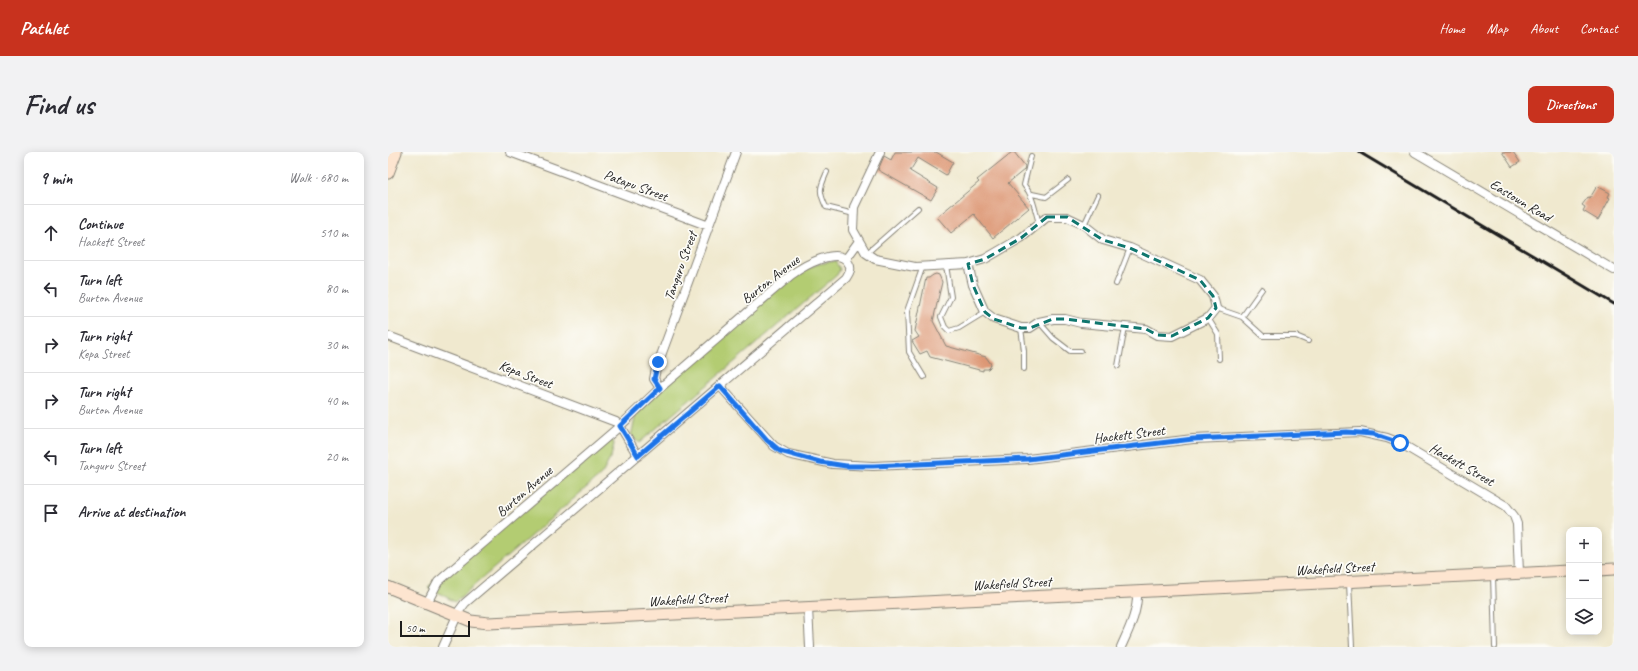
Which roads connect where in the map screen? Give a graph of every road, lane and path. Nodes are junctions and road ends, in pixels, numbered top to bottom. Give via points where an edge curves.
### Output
1 (396, 152) edge
2 (510, 152) edge
3 (736, 152) edge
4 (880, 152) edge
5 (1415, 152) edge
6 (1031, 156) dead end
7 (827, 172) dead end
8 (388, 173) edge
9 (1068, 180) dead end
10 (1032, 194) junction
11 (1098, 195) dead end
12 (918, 208) dead end
13 (854, 214) junction
14 (1039, 223) junction
15 (1084, 225) junction
16 (709, 226) junction
17 (859, 241) junction
18 (1130, 248) junction
19 (866, 253) junction
20 (846, 259) junction
21 (968, 264) junction
22 (946, 265) junction
23 (924, 266) junction
24 (1614, 270) edge
25 (1116, 284) dead end
26 (1262, 289) dead end
27 (1216, 308) junction
28 (985, 312) junction
29 (1242, 317) junction
30 (1208, 318) junction
31 (1039, 322) junction
32 (1124, 327) junction
33 (1021, 328) junction
34 (388, 336) edge
35 (1308, 341) dead end
36 (1081, 351) dead end
37 (1219, 359) dead end
38 (1118, 366) dead end
39 (1024, 369) dead end
40 (924, 377) dead end
41 (720, 386) junction
42 (660, 388) junction
43 (620, 426) junction
44 (638, 456) junction
45 (1614, 569) edge
46 (1602, 570) edge
47 (1566, 571) edge
48 (1519, 573) junction
49 (1493, 575) junction
50 (1349, 582) junction
51 (388, 587) edge
52 (1137, 592) junction
53 (427, 603) junction
54 (808, 608) junction
55 (457, 615) junction
56 (443, 647) edge
57 (810, 647) edge
58 (1121, 647) edge
59 (1352, 647) edge
60 (1495, 647) edge

1 - 8 street
2 - 16 street, Patapu Street
3 - 16 street, Tanguru Street
4 - 13 street via 854,207
5 - 24 street, Eastown Road
6 - 10 lane via 1024,184
7 - 13 lane via 820,188 820,195 826,207
9 - 10 lane via 1046,197
10 - 14 lane
11 - 15 lane
12 - 19 lane
13 - 17 street via 853,230
14 - 15 street via 1047,217 1067,217
14 - 21 street via 1021,238 991,255
15 - 18 street via 1103,240
16 - 42 street, Tanguru Street via 656,369 654,379
17 - 19 street
17 - 20 street
18 - 25 lane
18 - 27 street via 1200,280 1213,296
19 - 23 street via 875,259 915,267
20 - 41 street via 850,272 846,278
20 - 42 street, Burton Avenue via 832,256 802,267
21 - 22 street
21 - 28 street via 973,285
22 - 23 street
22 - 28 lane via 950,297 941,317 945,327 949,331 959,328
23 - 40 lane via 907,311 909,352
26 - 29 lane
27 - 29 lane
27 - 30 street
28 - 33 street via 1000,322
29 - 35 lane via 1263,336 1296,336
30 - 32 street via 1172,336 1157,335 1146,329
30 - 37 lane via 1218,334
31 - 32 street via 1065,319
31 - 33 street via 1030,328
31 - 36 lane via 1053,338 1070,351
32 - 38 lane
33 - 39 lane
34 - 43 street, Kepa Street via 610,419
41 - 44 street
41 - 48 street, Hackett Street via 767,440 780,451 846,466 1028,459 1193,439 1346,432 1373,434 1400,443 1506,506 1514,516 1516,524
42 - 43 street, Burton Avenue
43 - 44 street, Kepa Street
43 - 53 street, Burton Avenue via 438,582
44 - 55 street via 465,603
45 - 46 street
47 - 48 street, Wakefield Street
48 - 49 street, Wakefield Street
49 - 50 street, Wakefield Street
49 - 60 lane
50 - 52 street, Wakefield Street
50 - 59 lane
51 - 53 street, Wakefield Street
52 - 54 street, Wakefield Street
52 - 58 street via 1135,614
53 - 55 street, Wakefield Street
54 - 55 street, Wakefield Street via 498,623 480,623
54 - 57 street
55 - 56 street

